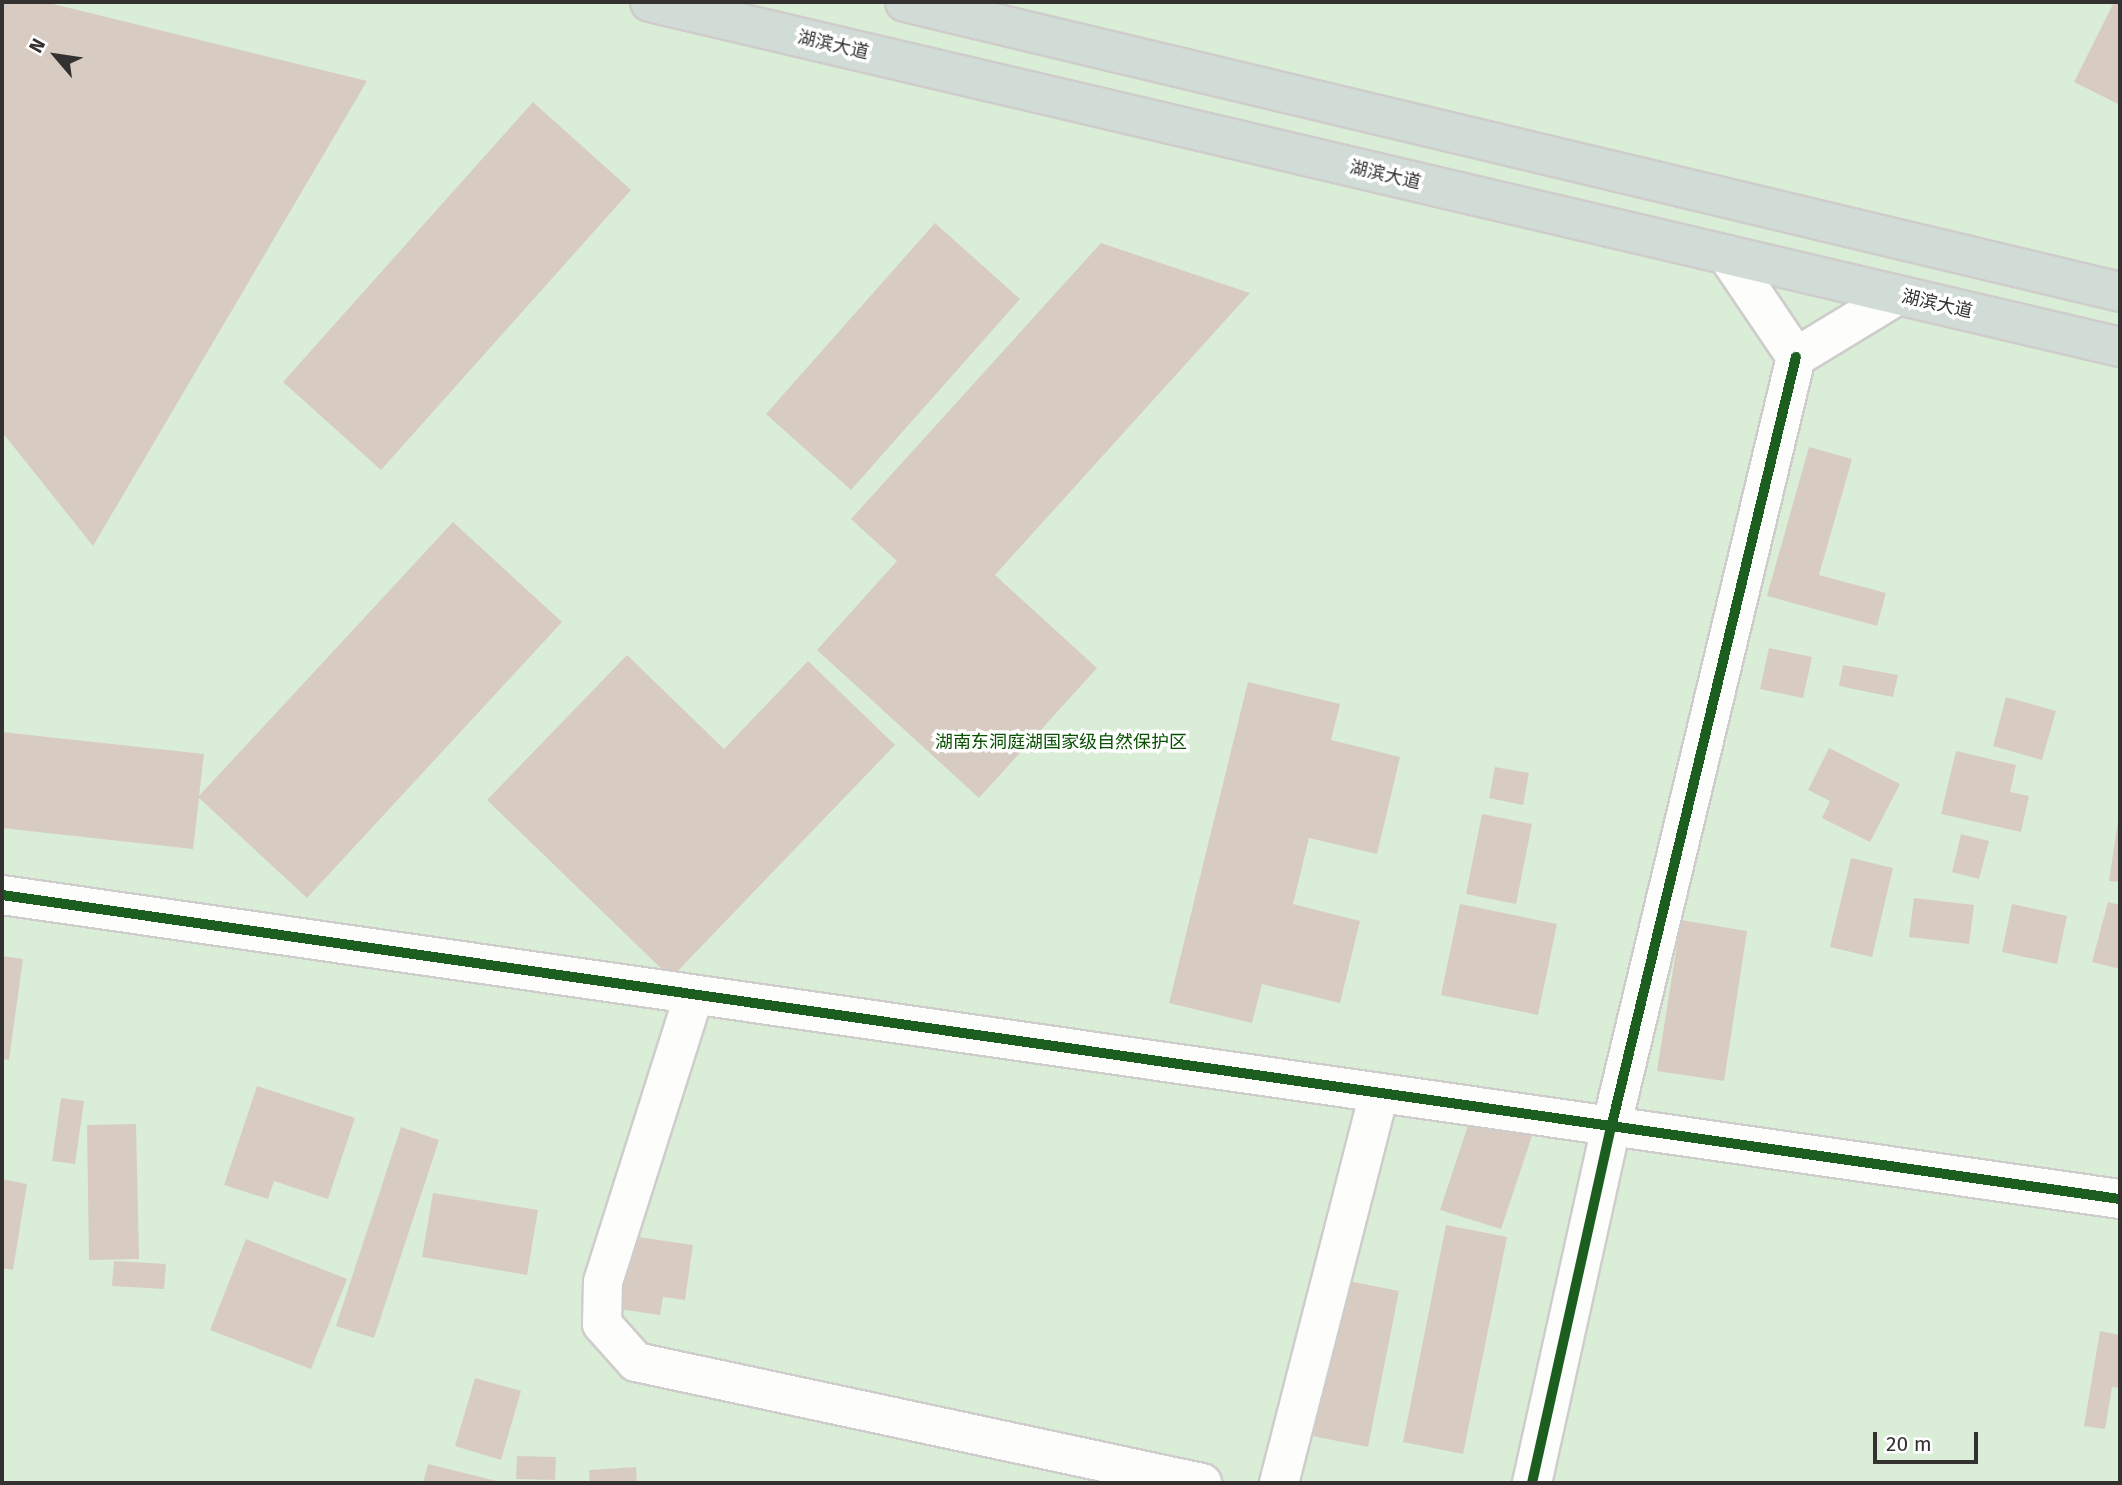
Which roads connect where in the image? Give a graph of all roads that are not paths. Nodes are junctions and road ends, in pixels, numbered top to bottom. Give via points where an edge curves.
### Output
1 (650, 2) edge
2 (905, 2) edge
3 (1727, 256) junction
4 (2120, 292) edge
5 (1898, 295) junction
6 (2120, 347) edge
7 (1796, 357) junction
8 (2, 895) edge
9 (694, 995) junction
10 (1379, 1094) junction
11 (1611, 1128) junction
12 (2120, 1199) edge
13 (1202, 1483) edge
14 (1279, 1483) edge
15 (1532, 1483) edge

1 - 3 highway, 湖滨大道
2 - 4 highway
3 - 5 highway, 湖滨大道
3 - 7 street
5 - 6 highway, 湖滨大道
5 - 7 street
7 - 11 street
8 - 9 street
9 - 10 street
9 - 13 street via 603,1282 602,1324 636,1362
10 - 11 street
10 - 14 street
11 - 12 street
11 - 15 street

